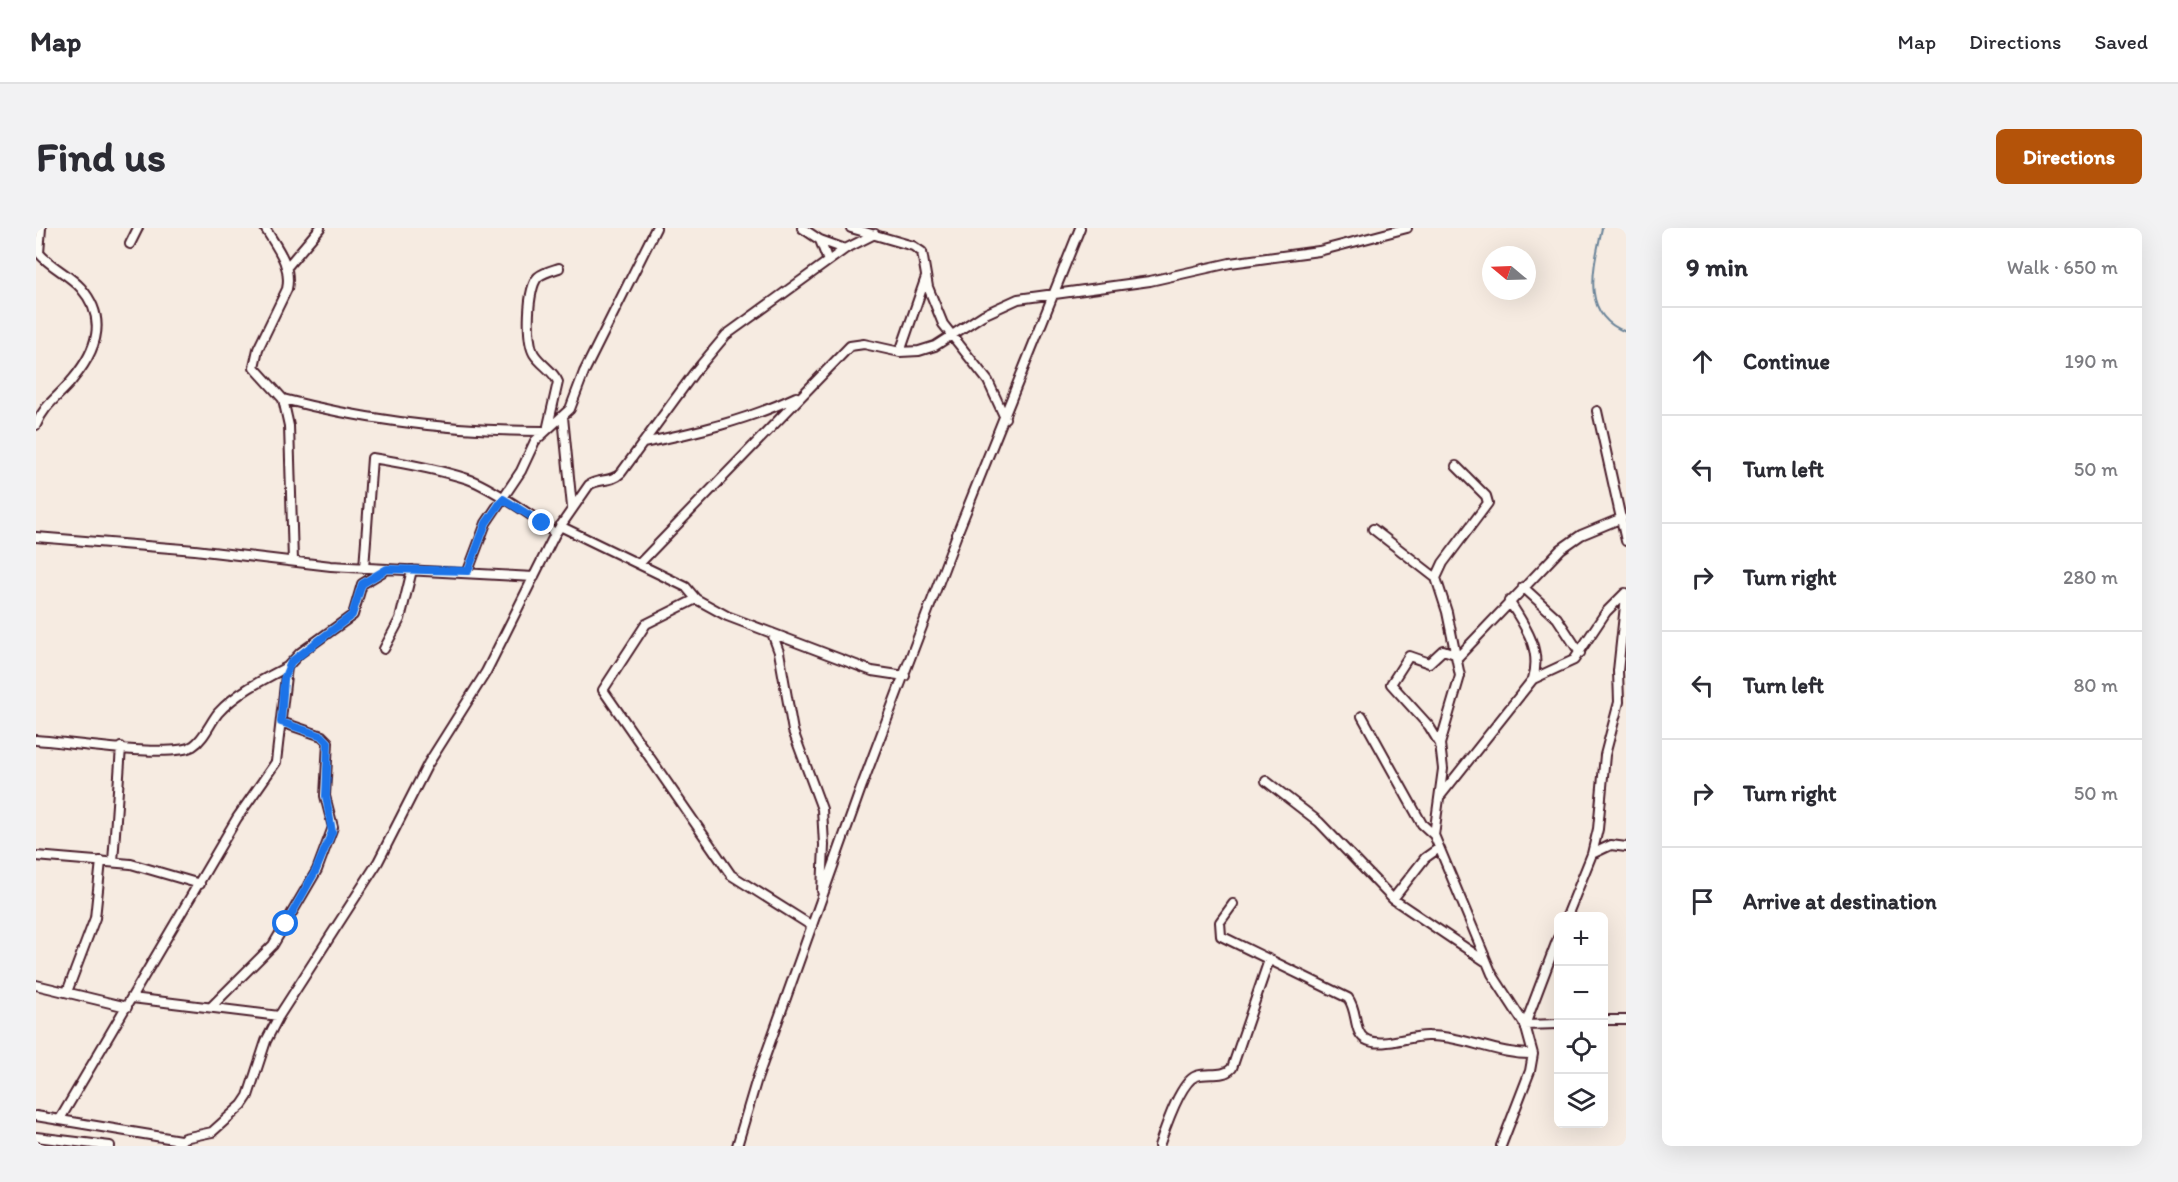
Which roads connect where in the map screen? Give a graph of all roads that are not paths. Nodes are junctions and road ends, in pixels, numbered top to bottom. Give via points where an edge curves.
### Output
1 (41, 228) edge
2 (138, 228) edge
3 (265, 228) edge
4 (320, 228) edge
5 (656, 228) edge
6 (802, 228) edge
7 (851, 228) edge
8 (1080, 228) edge
9 (1407, 228) edge
10 (875, 234) junction
11 (820, 240) junction
12 (130, 244) dead end
13 (845, 249) junction
14 (828, 261) junction
15 (287, 267) junction
16 (560, 268) dead end
17 (927, 275) junction
18 (1055, 294) junction
19 (950, 336) junction
20 (900, 352) junction
21 (800, 395) junction
22 (283, 399) junction
23 (1597, 411) dead end
24 (563, 417) junction
25 (1005, 418) junction
26 (36, 425) edge
27 (546, 428) junction
28 (643, 443) junction
29 (1456, 466) dead end
30 (503, 499) junction
31 (572, 507) junction
32 (1622, 518) junction
33 (560, 526) junction
34 (1373, 529) dead end
35 (555, 534) junction
36 (36, 537) edge
37 (1626, 541) edge
38 (293, 561) junction
39 (639, 564) junction
40 (364, 568) junction
41 (387, 569) junction
42 (412, 570) junction
43 (468, 571) junction
44 (534, 577) junction
45 (1436, 578) junction
46 (1523, 587) junction
47 (1626, 594) edge
48 (696, 599) junction
49 (1509, 601) junction
50 (772, 633) junction
51 (384, 649) dead end
52 (1580, 653) junction
53 (1456, 656) junction
54 (288, 667) junction
55 (905, 676) junction
56 (1533, 679) junction
57 (1362, 716) dead end
58 (281, 722) junction
59 (36, 740) edge
60 (1440, 744) junction
61 (121, 747) junction
62 (1266, 781) dead end
63 (1442, 795) junction
64 (1434, 835) junction
65 (1626, 847) edge
66 (1439, 848) junction
67 (1592, 854) junction
68 (36, 856) edge
69 (101, 861) junction
70 (114, 862) junction
71 (200, 884) junction
72 (1393, 899) junction
73 (821, 902) junction
74 (1233, 904) dead end
75 (1569, 912) edge
76 (812, 926) junction
77 (1554, 949) edge
78 (1269, 960) junction
79 (1486, 962) junction
80 (36, 985) edge
81 (67, 992) junction
82 (132, 998) junction
83 (212, 1006) junction
84 (127, 1007) junction
85 (279, 1016) junction
86 (1608, 1020) edge
87 (1626, 1020) edge
88 (1554, 1024) edge
89 (1526, 1026) junction
90 (1533, 1054) junction
91 (36, 1116) edge
92 (60, 1119) junction
93 (36, 1137) edge
94 (178, 1143) edge
95 (110, 1146) edge
96 (736, 1146) edge
97 (1159, 1146) edge
98 (1501, 1146) edge

1 - 26 street via 39,253 82,289 99,317 97,334 81,368 49,401
2 - 12 street
3 - 15 street
4 - 15 street
5 - 24 street
6 - 11 street
7 - 10 street
8 - 18 street
9 - 18 street via 1319,251
10 - 13 street
10 - 17 street via 919,250
11 - 13 street
11 - 14 street
13 - 14 street
14 - 28 street via 719,342
15 - 22 street via 287,289 253,363 255,371
16 - 27 street via 535,282 529,319 533,351 558,382
17 - 19 street via 928,287
17 - 20 street
18 - 19 street via 1018,299
18 - 25 street
19 - 20 street via 935,346
19 - 25 street via 988,381
20 - 21 street via 864,344 850,346
21 - 28 street via 773,408
21 - 39 street
22 - 27 street via 341,412 464,429
22 - 38 street via 289,426
23 - 32 street
24 - 27 street
24 - 31 street
25 - 55 street
27 - 30 street
28 - 31 street via 617,477 590,484
29 - 45 street via 1486,496 1488,503
30 - 35 street
30 - 40 street via 470,480 372,458
30 - 43 street via 486,523
31 - 33 street
32 - 37 street
32 - 46 street via 1573,540
33 - 35 street
33 - 39 street
34 - 45 street
35 - 44 street
36 - 38 street
38 - 40 street
39 - 48 street via 687,587
40 - 41 street
41 - 42 street
41 - 54 street via 362,584 352,615 300,653
42 - 43 street
42 - 51 street via 400,619
43 - 44 street
44 - 85 street via 486,672 428,764 378,862
45 - 53 street
46 - 49 street
46 - 52 street via 1557,618
47 - 52 street via 1606,612
47 - 67 street via 1618,670 1619,702 1605,755
48 - 50 street
48 - 76 street via 646,624 603,690 730,875
49 - 53 street
49 - 56 street via 1536,650
50 - 55 street via 872,671
50 - 73 street via 793,731 822,809
52 - 56 street via 1574,660
53 - 60 street via 1459,683
53 - 60 street via 1443,650 1429,663 1409,656 1391,684
54 - 58 street
54 - 61 street via 231,701 191,747 171,751
55 - 73 street
56 - 63 street
57 - 64 street via 1422,824
58 - 71 street via 276,762 248,801
58 - 83 street via 322,736 328,742 326,796 332,832 316,870 273,945
59 - 61 street
60 - 63 street
61 - 70 street
62 - 72 street via 1318,822
63 - 64 street
64 - 66 street
65 - 67 street via 1611,845
66 - 72 street via 1425,858
66 - 79 street
67 - 75 street
68 - 69 street
69 - 70 street
69 - 81 street via 95,918
70 - 71 street
71 - 82 street
72 - 79 street
73 - 76 street
74 - 78 street via 1220,922 1221,936
76 - 96 street
77 - 89 street
78 - 90 street via 1348,998 1355,1009 1358,1030 1368,1040 1379,1043 1418,1035 1449,1037 1512,1054
78 - 97 street via 1232,1068 1224,1074 1189,1081
79 - 89 street
80 - 81 street
81 - 84 street
82 - 83 street
82 - 84 street
83 - 85 street
84 - 92 street
85 - 94 street via 242,1105 212,1132
86 - 87 street
88 - 89 street
89 - 90 street
90 - 98 street
91 - 92 street
92 - 94 street
93 - 95 street

